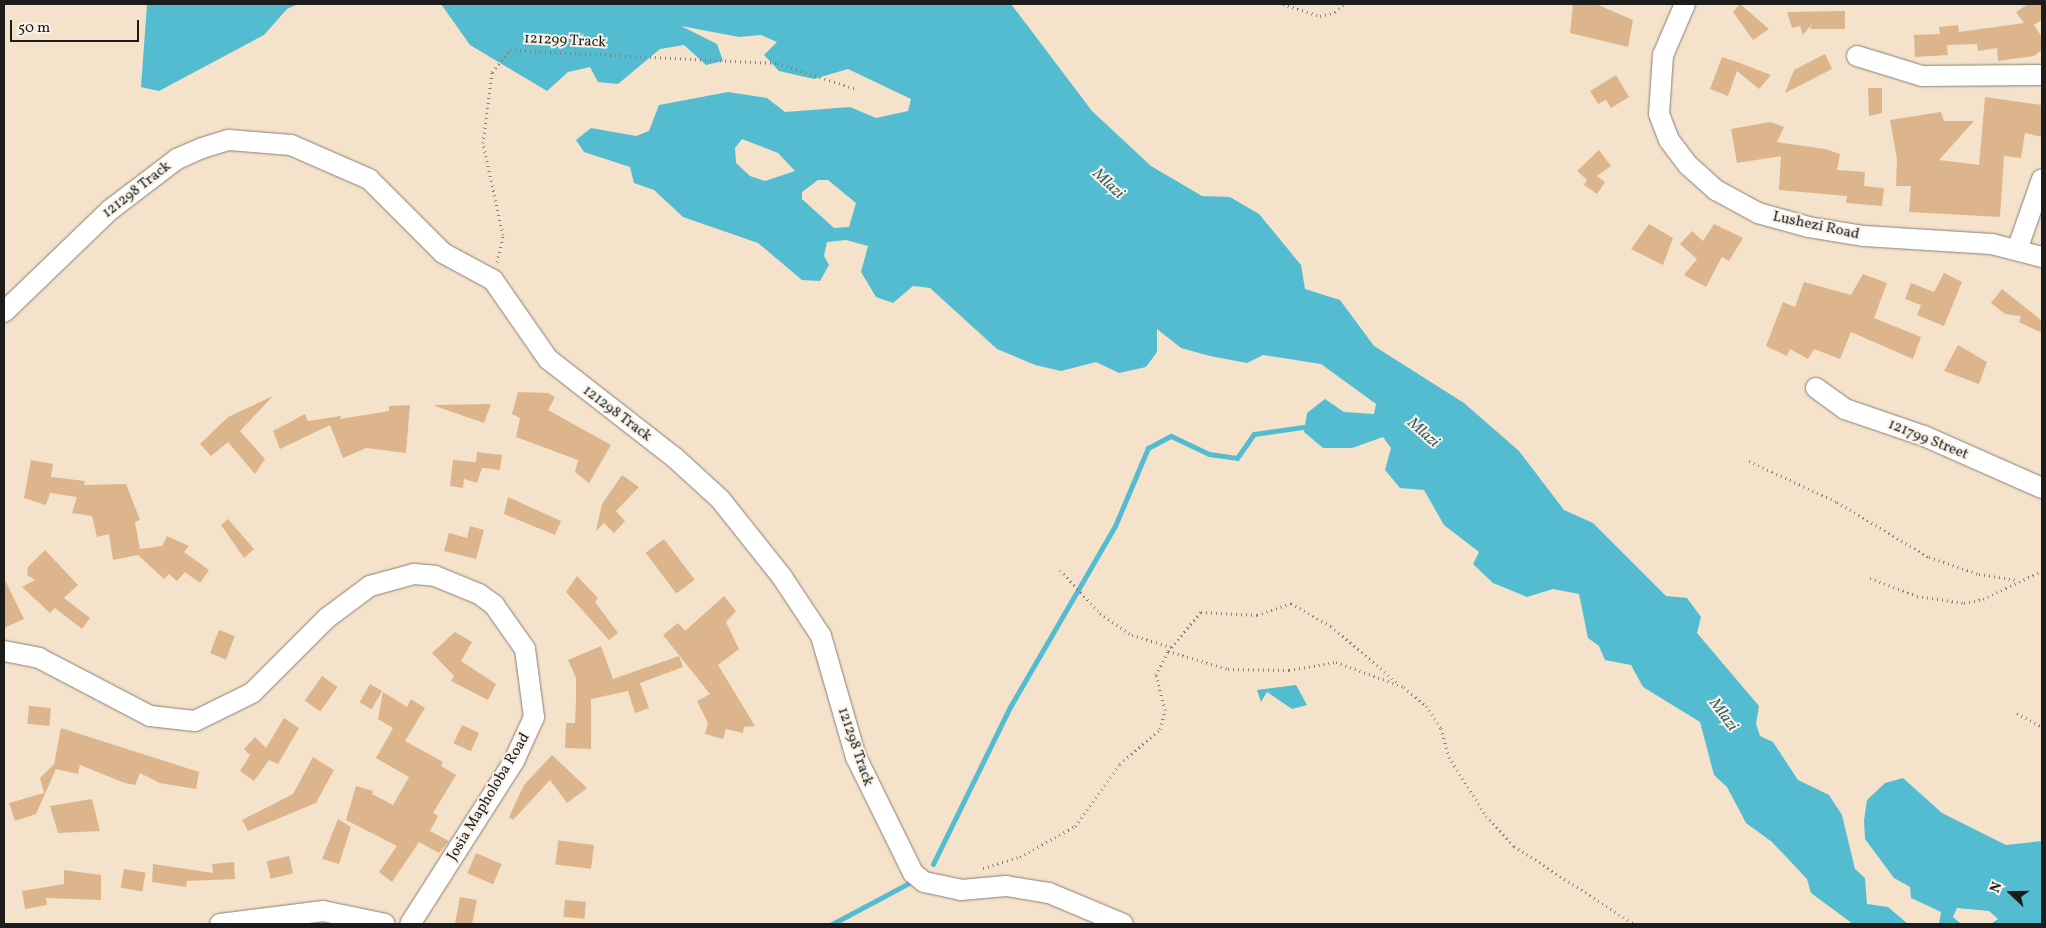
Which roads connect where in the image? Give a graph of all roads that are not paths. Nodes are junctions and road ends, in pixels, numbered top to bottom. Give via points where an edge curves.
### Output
1 (1685, 4) edge
2 (1857, 56) dead end
3 (2042, 75) edge
4 (2042, 179) edge
5 (2018, 250) junction
6 (2042, 258) edge
7 (4, 312) edge
8 (1816, 388) dead end
9 (2042, 488) edge
10 (4, 651) edge
11 (220, 924) edge
12 (385, 924) edge
13 (410, 924) edge
14 (1123, 924) edge

1 - 5 street, Lushezi Road via 1663,54 1659,114 1669,140 1688,165 1716,190 1758,213 1808,227
2 - 3 street via 1922,76
4 - 5 street
5 - 6 street, Lushezi Road
7 - 14 street, 121298 Track via 62,251 147,180 177,159 229,140 291,145 369,179 443,253 493,280 548,359 674,457 720,499 782,577 821,636 856,757 913,872 924,882 961,890 1006,886 1049,893
8 - 9 street, 121799 Street via 1845,408 1924,436
10 - 13 street, Josia Mapholoba Road via 39,658 150,716 195,721 252,693 327,618 370,586 414,574 435,576 479,594 494,605 525,649 534,717 514,761
11 - 12 street via 323,911

